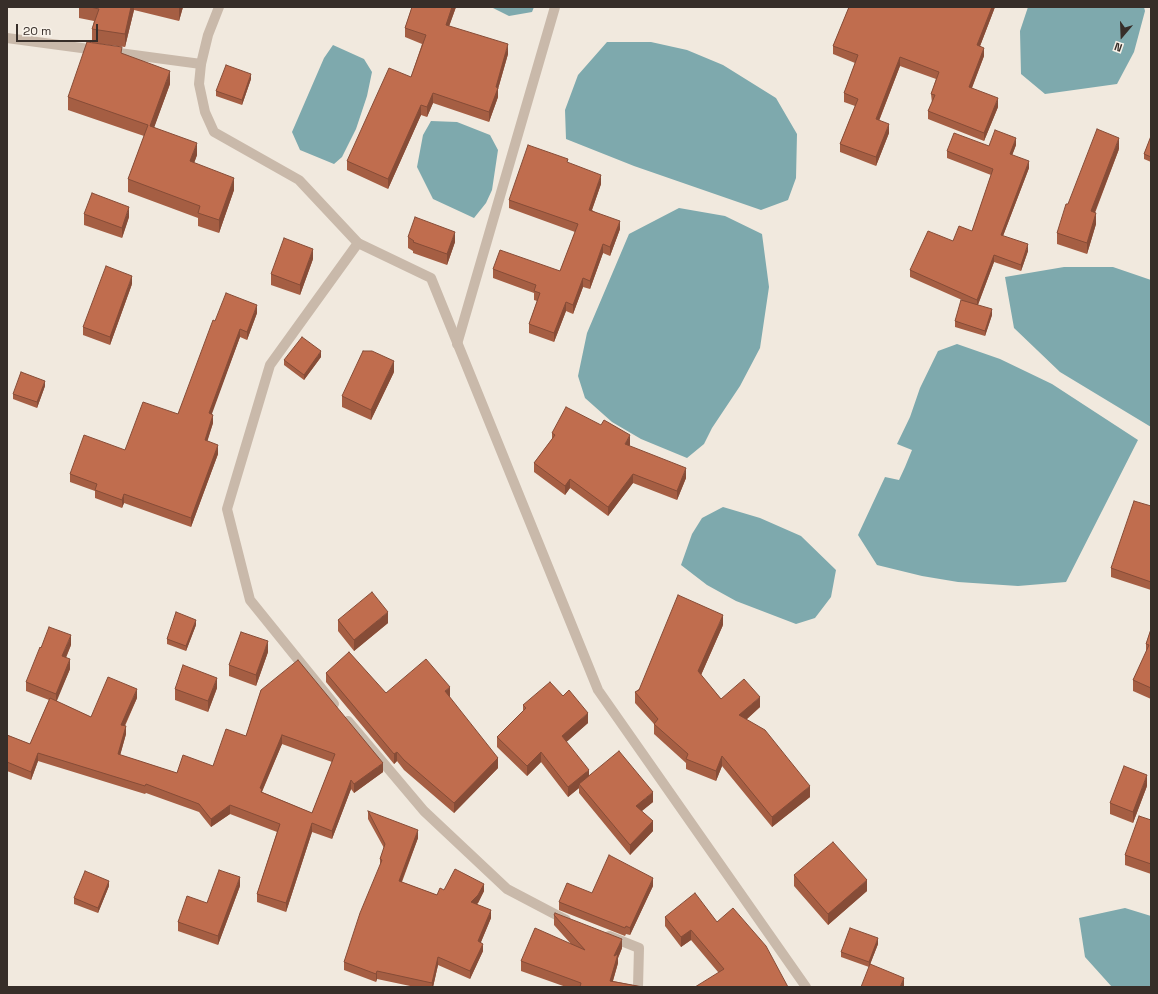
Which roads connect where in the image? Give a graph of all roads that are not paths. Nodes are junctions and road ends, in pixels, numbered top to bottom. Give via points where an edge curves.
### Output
1 (219, 7) edge
2 (555, 7) edge
3 (7, 38) edge
4 (201, 64) junction
5 (358, 242) junction
6 (457, 344) junction
7 (576, 924) edge
8 (597, 932) edge
9 (638, 987) edge
10 (806, 987) edge

1 - 4 street via 208,35
2 - 6 street
3 - 4 street
4 - 5 street via 199,84 205,112 214,132 299,180
5 - 6 street via 431,278
5 - 7 street via 270,365 227,509 250,600 424,812 508,889
6 - 10 street via 598,690
8 - 9 street via 639,948

